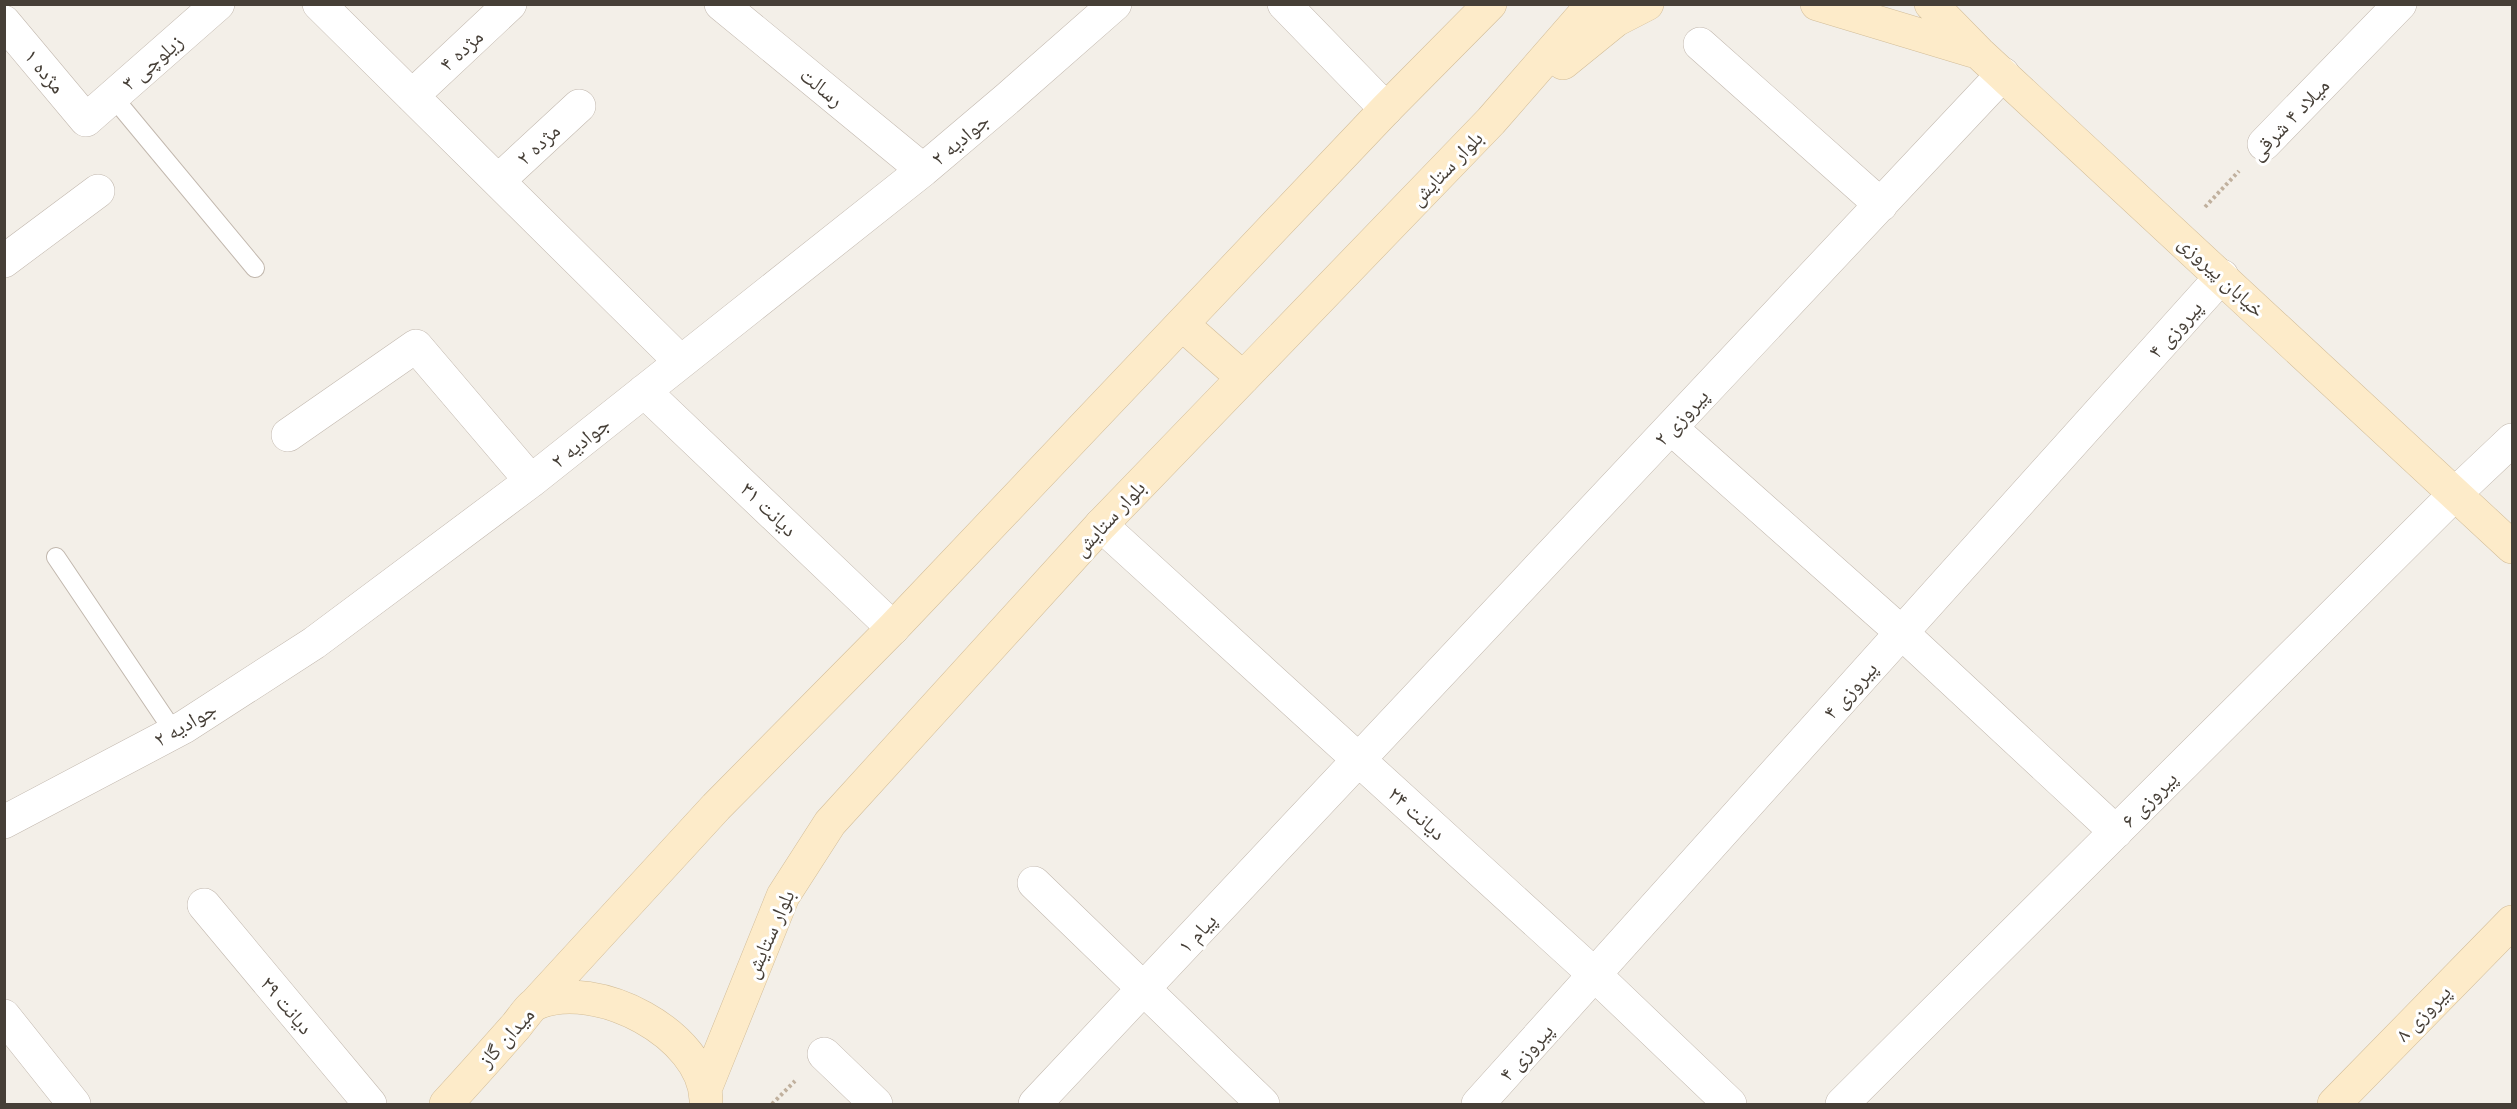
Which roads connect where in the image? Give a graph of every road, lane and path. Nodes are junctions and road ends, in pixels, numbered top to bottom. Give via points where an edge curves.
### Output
1 (218, 4) edge
2 (319, 4) edge
3 (510, 4) edge
4 (721, 4) edge
5 (1115, 4) edge
6 (1284, 4) edge
7 (1465, 4) edge
8 (1490, 4) edge
9 (1593, 4) edge
10 (1647, 4) edge
11 (1817, 4) edge
12 (1931, 4) edge
13 (2400, 4) edge
14 (4, 22) edge
15 (1453, 39) junction
16 (1700, 44) dead end
17 (1979, 52) junction
18 (2003, 74) junction
19 (412, 96) junction
20 (113, 97) junction
21 (579, 106) dead end
22 (1386, 109) junction
23 (86, 120) joint
24 (1491, 121) junction
25 (2264, 144) joint
26 (923, 170) junction
27 (498, 181) junction
28 (98, 190) dead end
29 (1881, 205) junction
30 (2178, 235) junction
31 (4, 261) edge
32 (255, 268) dead end
33 (2223, 276) junction
34 (1183, 325) junction
35 (681, 363) junction
36 (1243, 378) junction
37 (644, 391) junction
38 (1671, 428) junction
39 (288, 435) dead end
40 (2512, 440) edge
41 (531, 482) junction
42 (2456, 493) junction
43 (1101, 525) junction
44 (2512, 547) edge
45 (56, 557) dead end
46 (893, 628) junction
47 (1902, 633) junction
48 (174, 732) junction
49 (1359, 760) junction
50 (4, 822) edge
51 (2116, 832) junction
52 (1034, 883) dead end
53 (204, 905) dead end
54 (2512, 922) edge
55 (1595, 975) junction
56 (1144, 990) junction
57 (536, 1003) junction
58 (4, 1016) edge
59 (824, 1054) dead end
60 (706, 1096) edge
61 (74, 1104) edge
62 (370, 1104) edge
63 (447, 1104) edge
64 (876, 1104) edge
65 (1035, 1104) edge
66 (1263, 1104) edge
67 (1478, 1104) edge
68 (1730, 1104) edge
69 (1842, 1104) edge
70 (2334, 1104) edge

1 - 20 street, زیلوچی ۳
2 - 19 street
3 - 19 street, مژده ۴
4 - 26 street, رسالت
5 - 26 street, جوادیه ۲
6 - 22 street
7 - 15 main road
8 - 15 main road
9 - 24 main road, بلوار ستایش
10 - 24 main road via 1616,20
11 - 17 main road
12 - 17 main road, خیابان پیروزی
13 - 25 street, میلاد ۴ شرقی
14 - 23 street, مژده ۱
15 - 22 main road
16 - 29 street
17 - 18 main road, خیابان پیروزی
18 - 29 street, پیروزی ۲
18 - 30 main road, خیابان پیروزی
19 - 27 street
20 - 23 street, زیلوچی ۳
20 - 32 lane
21 - 27 street, مژده ۲
22 - 34 main road
24 - 36 main road, بلوار ستایش
25 - 30 path, میلاد ۴ شرقی
26 - 35 street, جوادیه ۲
27 - 35 street
28 - 31 street
29 - 38 street, پیروزی ۲
30 - 33 main road, خیابان پیروزی
33 - 42 main road, خیابان پیروزی
33 - 47 street, پیروزی ۴
34 - 36 main road
34 - 46 main road
35 - 37 street, جوادیه ۲
36 - 43 main road, بلوار ستایش
37 - 41 street, جوادیه ۲
37 - 46 street, دیانت ۳۱
38 - 47 street
38 - 49 street, پیروزی ۲
39 - 41 street via 416,346
40 - 42 street, پیروزی ۶
41 - 48 street, جوادیه ۲ via 314,643
42 - 44 main road, خیابان پیروزی
42 - 51 street, پیروزی ۶
43 - 49 street, دیانت ۲۴
43 - 60 main road, بلوار ستایش via 830,823 783,896
45 - 48 lane
46 - 57 main road via 716,807
47 - 51 street
47 - 55 street, پیروزی ۴
48 - 50 street, جوادیه ۲
49 - 55 street, دیانت ۲۴
49 - 56 street, پیام ۱
51 - 69 street, پیروزی ۶
52 - 56 street
53 - 62 street, دیانت ۲۹
54 - 70 main road, پیروزی ۸
55 - 67 street, پیروزی ۴
55 - 68 street, دیانت ۲۴
56 - 65 street, پیام ۱
56 - 66 street
57 - 60 main road, میدان گاز via 592,999 646,1017 672,1035 695,1063
57 - 63 main road, میدان گاز
58 - 61 street
59 - 64 street

